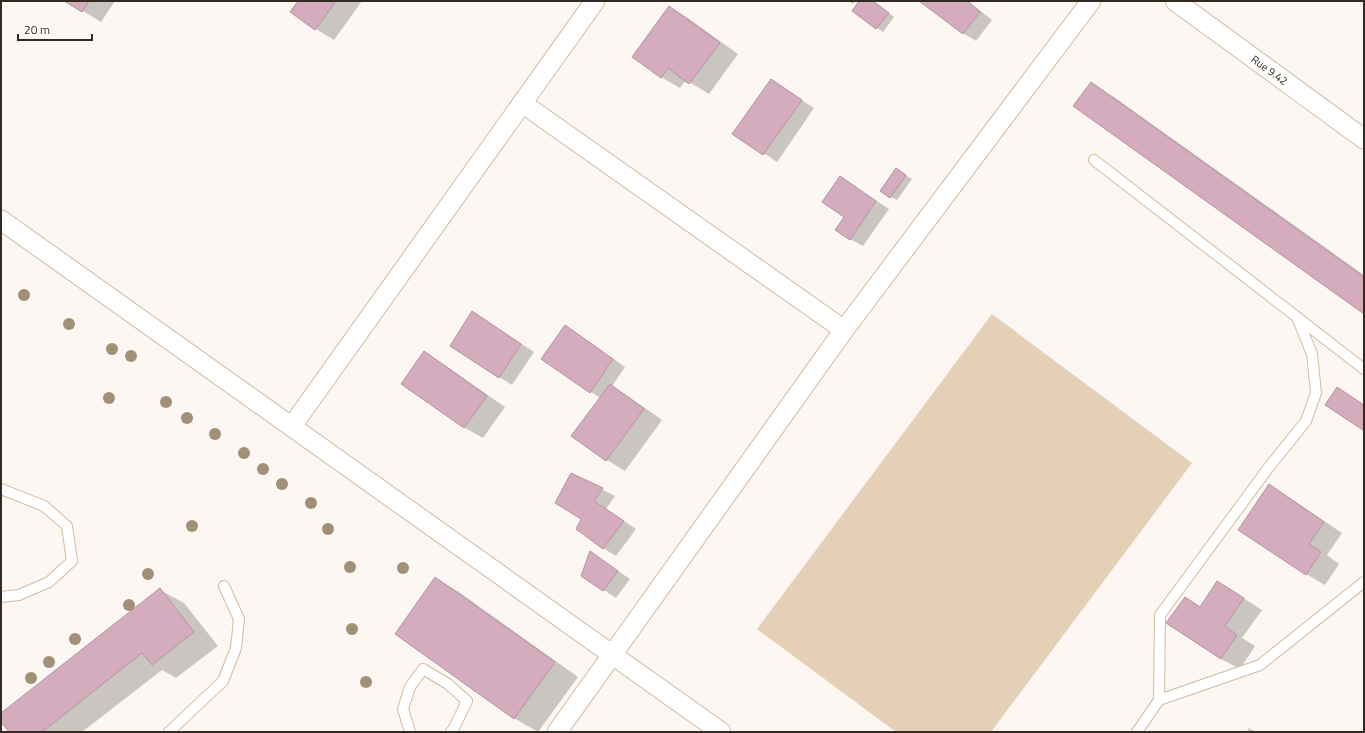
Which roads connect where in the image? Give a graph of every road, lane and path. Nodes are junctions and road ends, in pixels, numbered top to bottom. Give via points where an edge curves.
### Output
1 (595, 1) edge
2 (1091, 1) edge
3 (1175, 1) edge
4 (522, 103) junction
5 (1364, 139) edge
6 (1094, 160) dead end
7 (1, 220) edge
8 (1297, 317) junction
9 (844, 330) junction
10 (1364, 368) edge
11 (292, 426) junction
12 (1, 489) edge
13 (1364, 582) edge
14 (224, 586) dead end
15 (1, 597) edge
16 (613, 655) junction
17 (1159, 700) junction
18 (169, 732) edge
19 (410, 732) edge
20 (451, 732) edge
21 (557, 732) edge
22 (721, 732) edge
23 (1137, 732) edge

1 - 4 street
2 - 9 street
3 - 5 street, Rue 9.42
4 - 9 street
4 - 11 street
6 - 8 lane
7 - 11 street
8 - 10 lane
8 - 17 lane via 1312,354 1316,393 1306,421 1160,615
9 - 16 street
11 - 16 street
12 - 15 lane via 44,506 67,526 72,561 49,582 19,595
13 - 17 lane via 1260,665
14 - 18 lane via 239,619 236,648 223,681
16 - 21 street
16 - 22 street
17 - 23 lane
19 - 20 lane via 403,709 410,687 423,669 448,684 467,700

